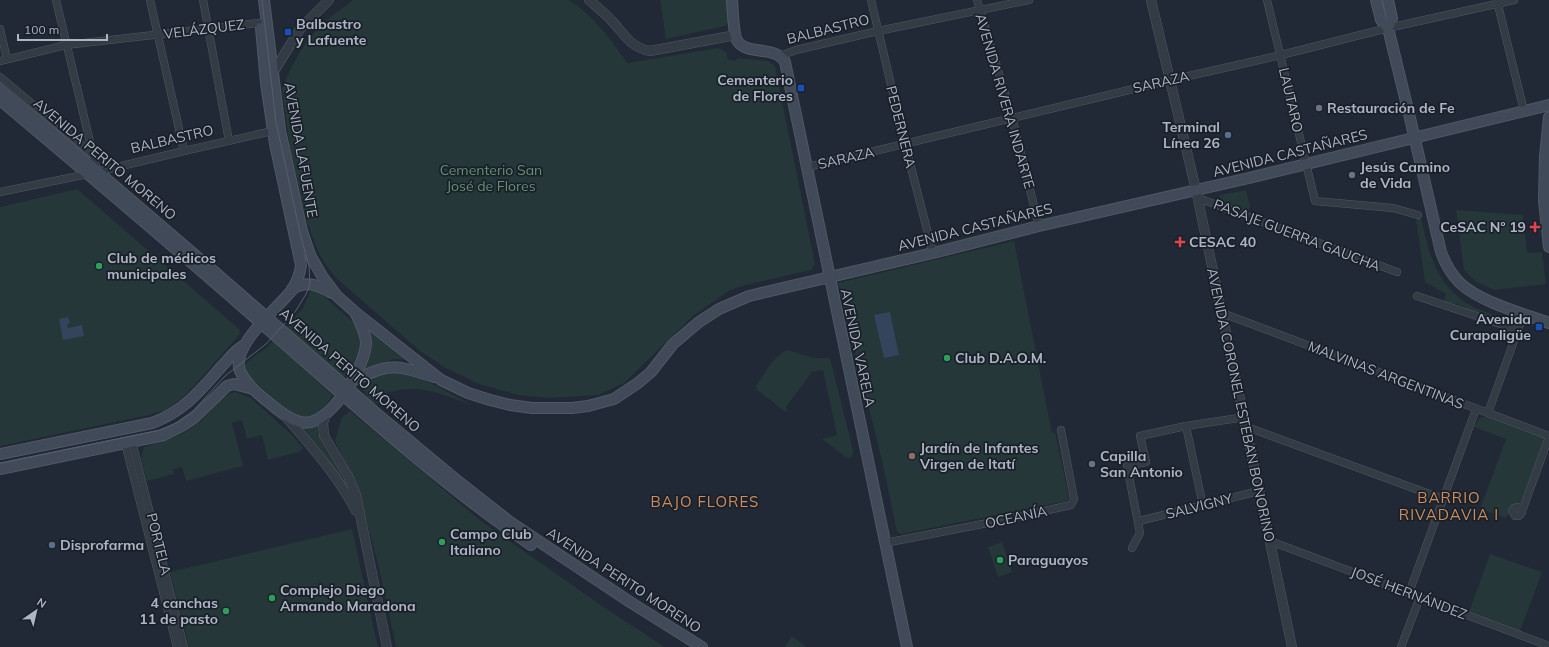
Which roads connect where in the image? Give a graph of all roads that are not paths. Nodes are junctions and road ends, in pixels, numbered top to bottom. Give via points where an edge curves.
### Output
1 (56, 0) edge
2 (150, 0) edge
3 (204, 0) edge
4 (257, 0) edge
5 (264, 0) edge
6 (329, 0) edge
7 (589, 0) edge
8 (732, 0) edge
9 (871, 0) edge
10 (976, 0) edge
11 (1029, 0) edge
12 (1151, 0) edge
13 (1266, 0) edge
14 (1376, 0) edge
15 (1388, 0) edge
16 (1514, 0) edge
17 (1497, 2) edge
18 (980, 11) junction
19 (263, 22) junction
20 (1388, 28) junction
21 (0, 29) edge
22 (209, 29) junction
23 (878, 31) junction
24 (158, 35) junction
25 (736, 35) junction
26 (66, 45) junction
27 (1281, 55) junction
28 (780, 56) junction
29 (3, 60) edge
30 (273, 72) junction
31 (0, 77) edge
32 (1171, 80) junction
33 (266, 83) junction
34 (0, 88) edge
35 (0, 100) edge
36 (1549, 105) edge
37 (1524, 111) junction
38 (1012, 117) junction
39 (1549, 117) edge
40 (277, 130) junction
41 (1415, 136) junction
42 (228, 141) junction
43 (905, 144) junction
44 (184, 151) junction
45 (93, 154) junction
46 (1306, 164) junction
47 (808, 167) junction
48 (93, 172) junction
49 (0, 192) edge
50 (1197, 194) junction
51 (1547, 211) edge
52 (1418, 215) dead end
53 (1038, 226) junction
54 (1549, 247) edge
55 (933, 253) junction
56 (1396, 272) dead end
57 (829, 277) junction
58 (292, 290) junction
59 (337, 296) junction
60 (1416, 296) dead end
61 (356, 313) junction
62 (1222, 313) junction
63 (1524, 313) junction
64 (265, 320) junction
65 (1549, 323) edge
66 (1518, 330) junction
67 (246, 344) junction
68 (441, 380) junction
69 (348, 388) junction
70 (253, 389) junction
71 (1476, 409) junction
72 (1488, 413) junction
73 (326, 414) junction
74 (284, 415) junction
75 (1245, 417) junction
76 (1186, 426) junction
77 (1247, 427) junction
78 (1061, 430) dead end
79 (1549, 436) edge
80 (128, 443) junction
81 (0, 454) edge
82 (0, 469) edge
83 (1259, 491) junction
84 (1443, 499) junction
85 (1203, 506) junction
86 (1519, 510) dead end
87 (361, 520) junction
88 (1139, 521) junction
89 (1270, 541) junction
90 (885, 543) junction
91 (1132, 548) dead end
92 (1410, 593) junction
93 (1420, 597) junction
94 (1549, 646) edge
95 (177, 647) edge
96 (184, 647) edge
97 (387, 647) edge
98 (689, 647) edge
99 (702, 647) edge
100 (907, 647) edge
101 (1292, 647) edge
102 (1401, 647) edge

1 - 26 street
2 - 24 street
3 - 22 street
4 - 19 main road, AVENIDA LAFUENTE
5 - 19 main road, AVENIDA LAFUENTE
6 - 30 street via 300,29
7 - 25 street via 640,49 650,51
8 - 25 main road
9 - 23 street, PEDERNERA
10 - 18 street, AVENIDA RIVERA INDARTE
11 - 18 street, BALBASTRO
12 - 32 street, AVENIDA CORONEL ESTEBAN BONORINO
13 - 27 street, LAUTARO
14 - 20 main road via 1381,20
15 - 20 main road via 1392,18
16 - 17 street, SARAZA
17 - 20 street, SARAZA
17 - 37 street
18 - 23 street, BALBASTRO
18 - 38 street, AVENIDA RIVERA INDARTE
19 - 22 street, VELÁZQUEZ
19 - 30 main road, AVENIDA LAFUENTE
19 - 33 main road, AVENIDA LAFUENTE
20 - 27 street, SARAZA
20 - 41 main road
21 - 29 street
22 - 24 street, VELÁZQUEZ
22 - 42 street
23 - 28 street, BALBASTRO
23 - 43 street, PEDERNERA
24 - 26 street, VELÁZQUEZ
24 - 44 street
25 - 28 main road, BALBASTRO via 738,41 747,48
26 - 29 street, VELÁZQUEZ
26 - 45 street
27 - 32 street, SARAZA
27 - 46 street, LAUTARO
28 - 47 main road, AVENIDA VARELA via 785,62
30 - 33 street
30 - 40 main road, AVENIDA LAFUENTE
31 - 45 street
32 - 38 street, SARAZA
32 - 50 street, AVENIDA CORONEL ESTEBAN BONORINO
33 - 40 main road, AVENIDA LAFUENTE
34 - 48 main road, AVENIDA PERITO MORENO
35 - 48 main road, AVENIDA PERITO MORENO
36 - 37 main road, AVENIDA CASTAÑARES
37 - 41 main road, AVENIDA CASTAÑARES
38 - 43 street, SARAZA
38 - 53 street, AVENIDA RIVERA INDARTE
39 - 51 main road via 1545,156
40 - 42 street, BALBASTRO
40 - 58 main road, AVENIDA LAFUENTE via 301,265
40 - 59 main road, AVENIDA LAFUENTE via 307,248 322,276
41 - 46 main road, AVENIDA CASTAÑARES
41 - 63 main road via 1440,252 1450,270 1460,283 1478,296
42 - 44 street, BALBASTRO
43 - 47 street, SARAZA
43 - 55 street, PEDERNERA
44 - 48 street, BALBASTRO
45 - 48 street
46 - 50 main road, AVENIDA CASTAÑARES
46 - 52 street, LAUTARO via 1315,201 1392,208
47 - 57 main road, AVENIDA VARELA
48 - 49 street, BALBASTRO
48 - 64 main road, AVENIDA PERITO MORENO
50 - 53 main road, AVENIDA CASTAÑARES
50 - 56 street, PASAJE GUERRA GAUCHA
50 - 62 street, AVENIDA CORONEL ESTEBAN BONORINO
51 - 54 main road
53 - 55 main road, AVENIDA CASTAÑARES
55 - 57 main road, AVENIDA CASTAÑARES
57 - 68 main road, AVENIDA CASTAÑARES via 749,296 719,309 681,336 651,372 638,383 614,399 602,403 572,408 510,405 468,393
57 - 90 main road, AVENIDA VARELA
58 - 59 main road, AVENIDA LAFUENTE via 310,284
58 - 64 main road, AVENIDA LAFUENTE
59 - 61 main road, AVENIDA LAFUENTE
60 - 66 street
61 - 68 main road, AVENIDA CASTAÑARES
61 - 69 main road, AVENIDA LAFUENTE via 366,342
62 - 71 street, MALVINAS ARGENTINAS
62 - 75 street, AVENIDA CORONEL ESTEBAN BONORINO
63 - 65 main road
63 - 66 street
64 - 67 main road, AVENIDA LAFUENTE
64 - 69 main road, AVENIDA PERITO MORENO
66 - 72 street
67 - 70 main road via 239,365 240,371
67 - 81 main road via 234,353 182,408 162,419
68 - 69 main road, AVENIDA CASTAÑARES via 408,369 387,367 378,369
69 - 73 main road
69 - 98 main road, AVENIDA PERITO MORENO via 381,428 454,488 507,528 624,607
69 - 99 main road, AVENIDA PERITO MORENO via 510,522
70 - 74 main road
70 - 80 main road via 234,384 226,386 194,418 182,426 164,434
71 - 72 street, MALVINAS ARGENTINAS
71 - 84 street
72 - 79 street, MALVINAS ARGENTINAS
73 - 74 main road via 311,422 295,420
73 - 87 street via 323,423 324,436 356,494
74 - 87 street via 335,476
75 - 76 street
75 - 77 street, AVENIDA CORONEL ESTEBAN BONORINO
76 - 85 street
76 - 88 street via 1140,436 1146,462 1127,466
77 - 83 street, AVENIDA CORONEL ESTEBAN BONORINO
77 - 84 street
78 - 90 street, OCEANÍA via 1074,499 1071,505
79 - 86 street via 1525,503
80 - 82 main road
80 - 95 street, PORTELA
80 - 96 street, PORTELA
83 - 85 street, SALVIGNY
83 - 89 street, AVENIDA CORONEL ESTEBAN BONORINO
84 - 92 street
85 - 88 street, SALVIGNY
87 - 97 street
88 - 91 street via 1140,533
89 - 92 street, JOSÉ HERNÁNDEZ
89 - 101 street, AVENIDA CORONEL ESTEBAN BONORINO
90 - 100 main road, AVENIDA VARELA
92 - 93 street, JOSÉ HERNÁNDEZ
93 - 94 street, JOSÉ HERNÁNDEZ
93 - 102 street

